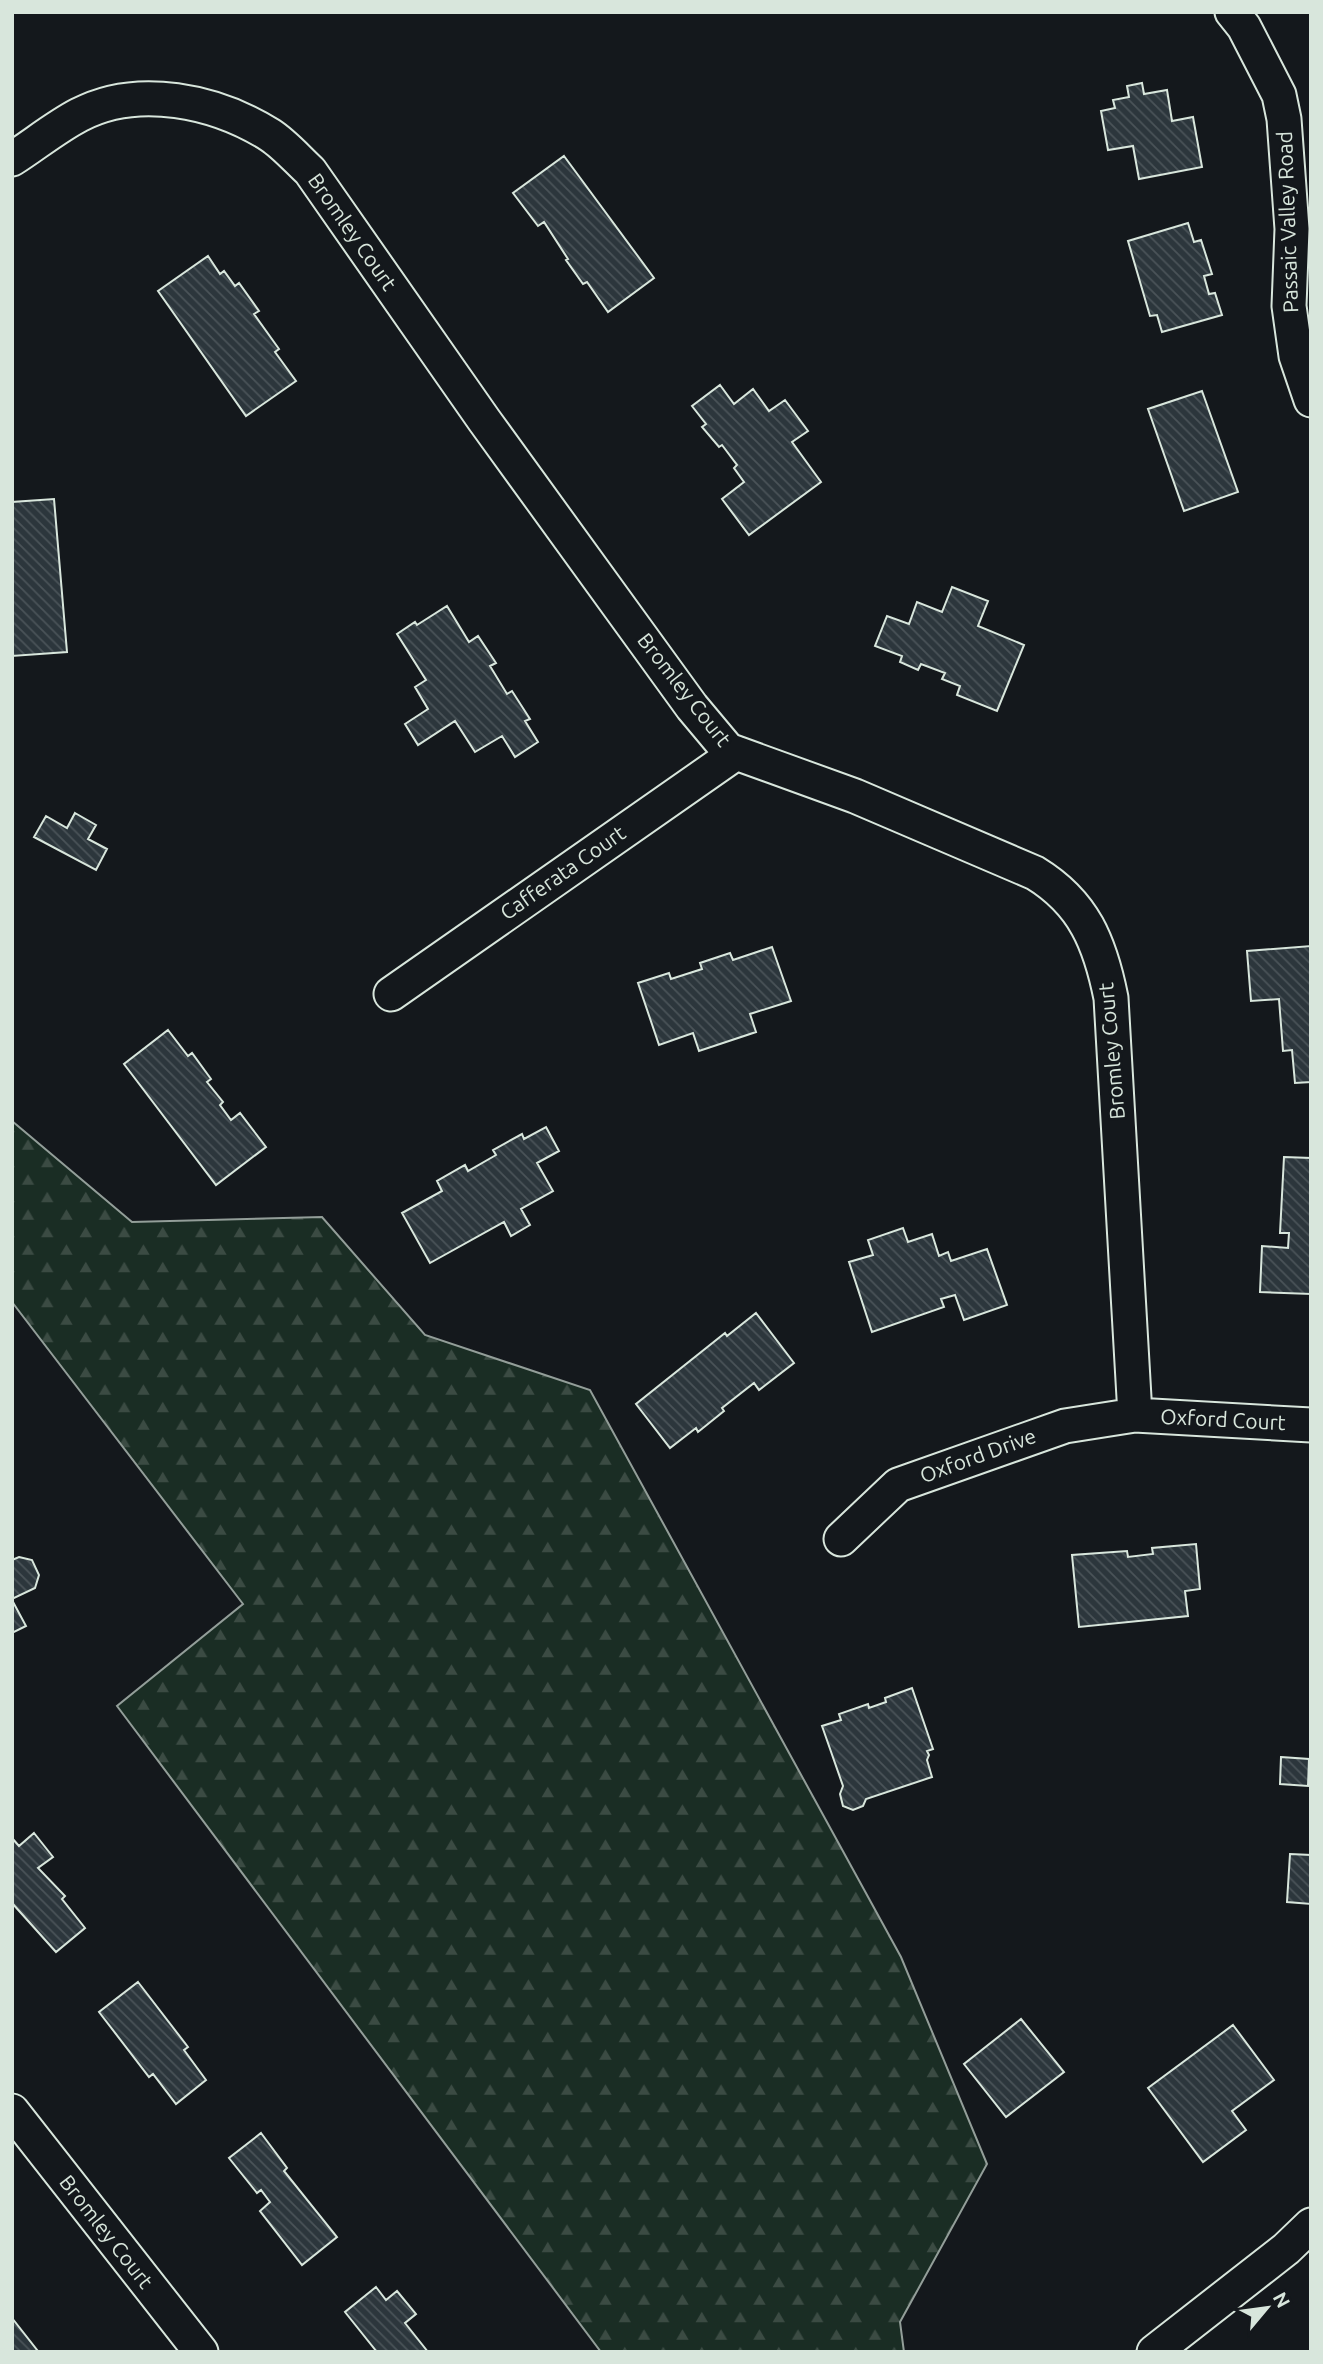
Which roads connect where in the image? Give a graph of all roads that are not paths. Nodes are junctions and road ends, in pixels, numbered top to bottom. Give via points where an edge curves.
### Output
1 (1232, 12) edge
2 (12, 159) edge
3 (1311, 400) edge
4 (736, 753) junction
5 (391, 994) dead end
6 (1135, 1415) junction
7 (1311, 1426) edge
8 (841, 1539) dead end
9 (12, 2111) edge
10 (1311, 2225) edge
11 (201, 2352) edge
12 (1154, 2352) edge

1 - 3 street, Passaic Valley Road via 1279,95 1284,119 1292,229 1289,306 1296,356
2 - 4 street, Bromley Court via 80,114 128,100 179,100 251,124 273,137 310,171 692,707 728,750
4 - 5 street, Cafferata Court
4 - 6 street, Bromley Court via 855,796 1035,873 1057,886 1088,926 1111,998
6 - 7 street, Oxford Court
6 - 8 street, Oxford Drive via 1065,1426 898,1485
9 - 11 street, Bromley Court
10 - 12 street

